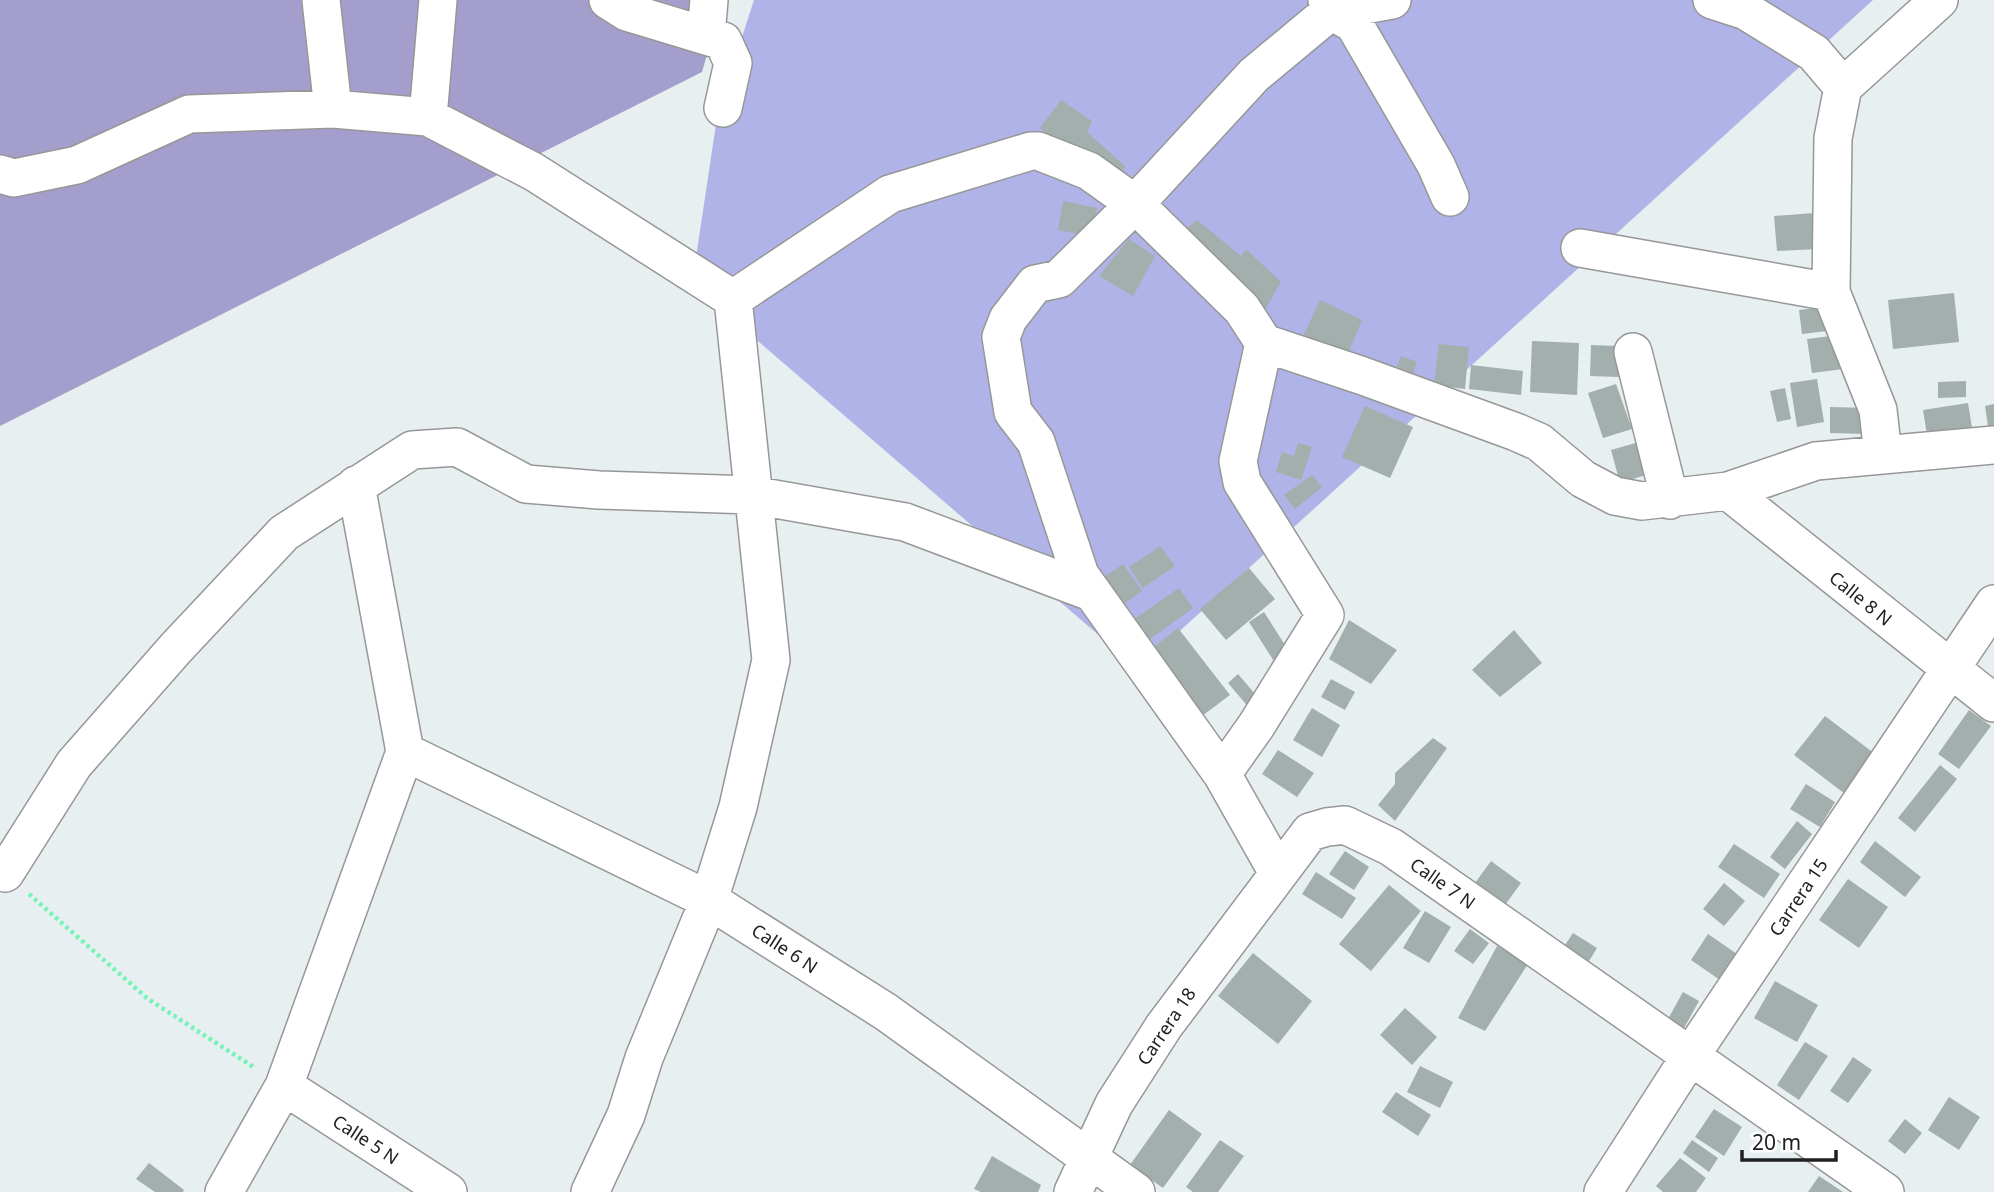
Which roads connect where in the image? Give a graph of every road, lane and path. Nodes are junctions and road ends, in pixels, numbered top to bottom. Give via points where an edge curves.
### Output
1 (321, 0) edge
2 (438, 0) edge
3 (608, 0) edge
4 (709, 0) edge
5 (1392, 0) edge
6 (1712, 0) edge
7 (1939, 0) edge
8 (1329, 5) edge
9 (706, 36) junction
10 (1843, 87) junction
11 (723, 108) dead end
12 (333, 109) junction
13 (428, 117) junction
14 (0, 174) edge
15 (1450, 197) dead end
16 (1135, 204) junction
17 (1580, 248) dead end
18 (1831, 292) junction
19 (733, 299) junction
20 (1264, 343) junction
21 (1633, 352) dead end
22 (1994, 444) edge
23 (1883, 455) junction
24 (356, 485) junction
25 (1728, 491) junction
26 (752, 495) junction
27 (1670, 500) junction
28 (1091, 592) junction
29 (1994, 604) edge
30 (1951, 670) junction
31 (1994, 703) edge
32 (405, 752) junction
33 (1222, 774) junction
34 (3, 870) edge
35 (1278, 873) junction
36 (709, 900) junction
37 (1691, 1055) junction
38 (284, 1086) junction
39 (1088, 1159) junction
40 (224, 1192) edge
41 (448, 1192) edge
42 (590, 1192) edge
43 (1073, 1192) edge
44 (1136, 1192) edge
45 (1603, 1192) edge
46 (1885, 1192) edge

1 - 12 street
2 - 13 street
3 - 9 street via 627,12
4 - 9 street
5 - 8 street
6 - 10 street via 1746,11 1814,53
7 - 10 street
8 - 15 street via 1354,24
8 - 16 street via 1254,75
9 - 11 street via 723,41 733,63
10 - 18 street via 1833,138
12 - 13 street
12 - 14 street via 189,114 77,165 13,178
13 - 19 street via 534,172
16 - 19 street via 1088,171 1031,151 890,194
16 - 20 street via 1242,309
16 - 28 street via 1059,279 1035,284 1001,337 1013,412 1036,442 1080,575
17 - 18 street
18 - 23 street via 1878,410
19 - 26 street
20 - 27 street via 1539,442 1583,479 1615,496
20 - 33 street via 1238,461 1242,482 1325,615
21 - 27 street
22 - 23 street
23 - 25 street via 1816,461
24 - 26 street via 412,450 457,447 526,485
24 - 32 street
24 - 34 street via 284,533 176,648 74,764
25 - 27 street
25 - 30 street, Calle 8 N
26 - 28 street via 905,522
26 - 36 street via 771,660 738,807
28 - 33 street
29 - 30 street, Carrera 15
30 - 31 street, Calle 8 N
30 - 37 street, Carrera 15
32 - 36 street, Calle 6 N
32 - 38 street
33 - 35 street
34 - 38 path via 148,999
35 - 37 street, Calle 7 N via 1310,832 1345,825 1391,847
35 - 39 street, Carrera 18 via 1164,1026 1114,1104
36 - 39 street, Calle 6 N via 886,1012
36 - 42 street via 644,1058 626,1115
37 - 45 street, Carrera 15
37 - 46 street, Calle 7 N
38 - 40 street
38 - 41 street, Calle 5 N
39 - 43 street, Carrera 18
39 - 44 street, Calle 6 N

